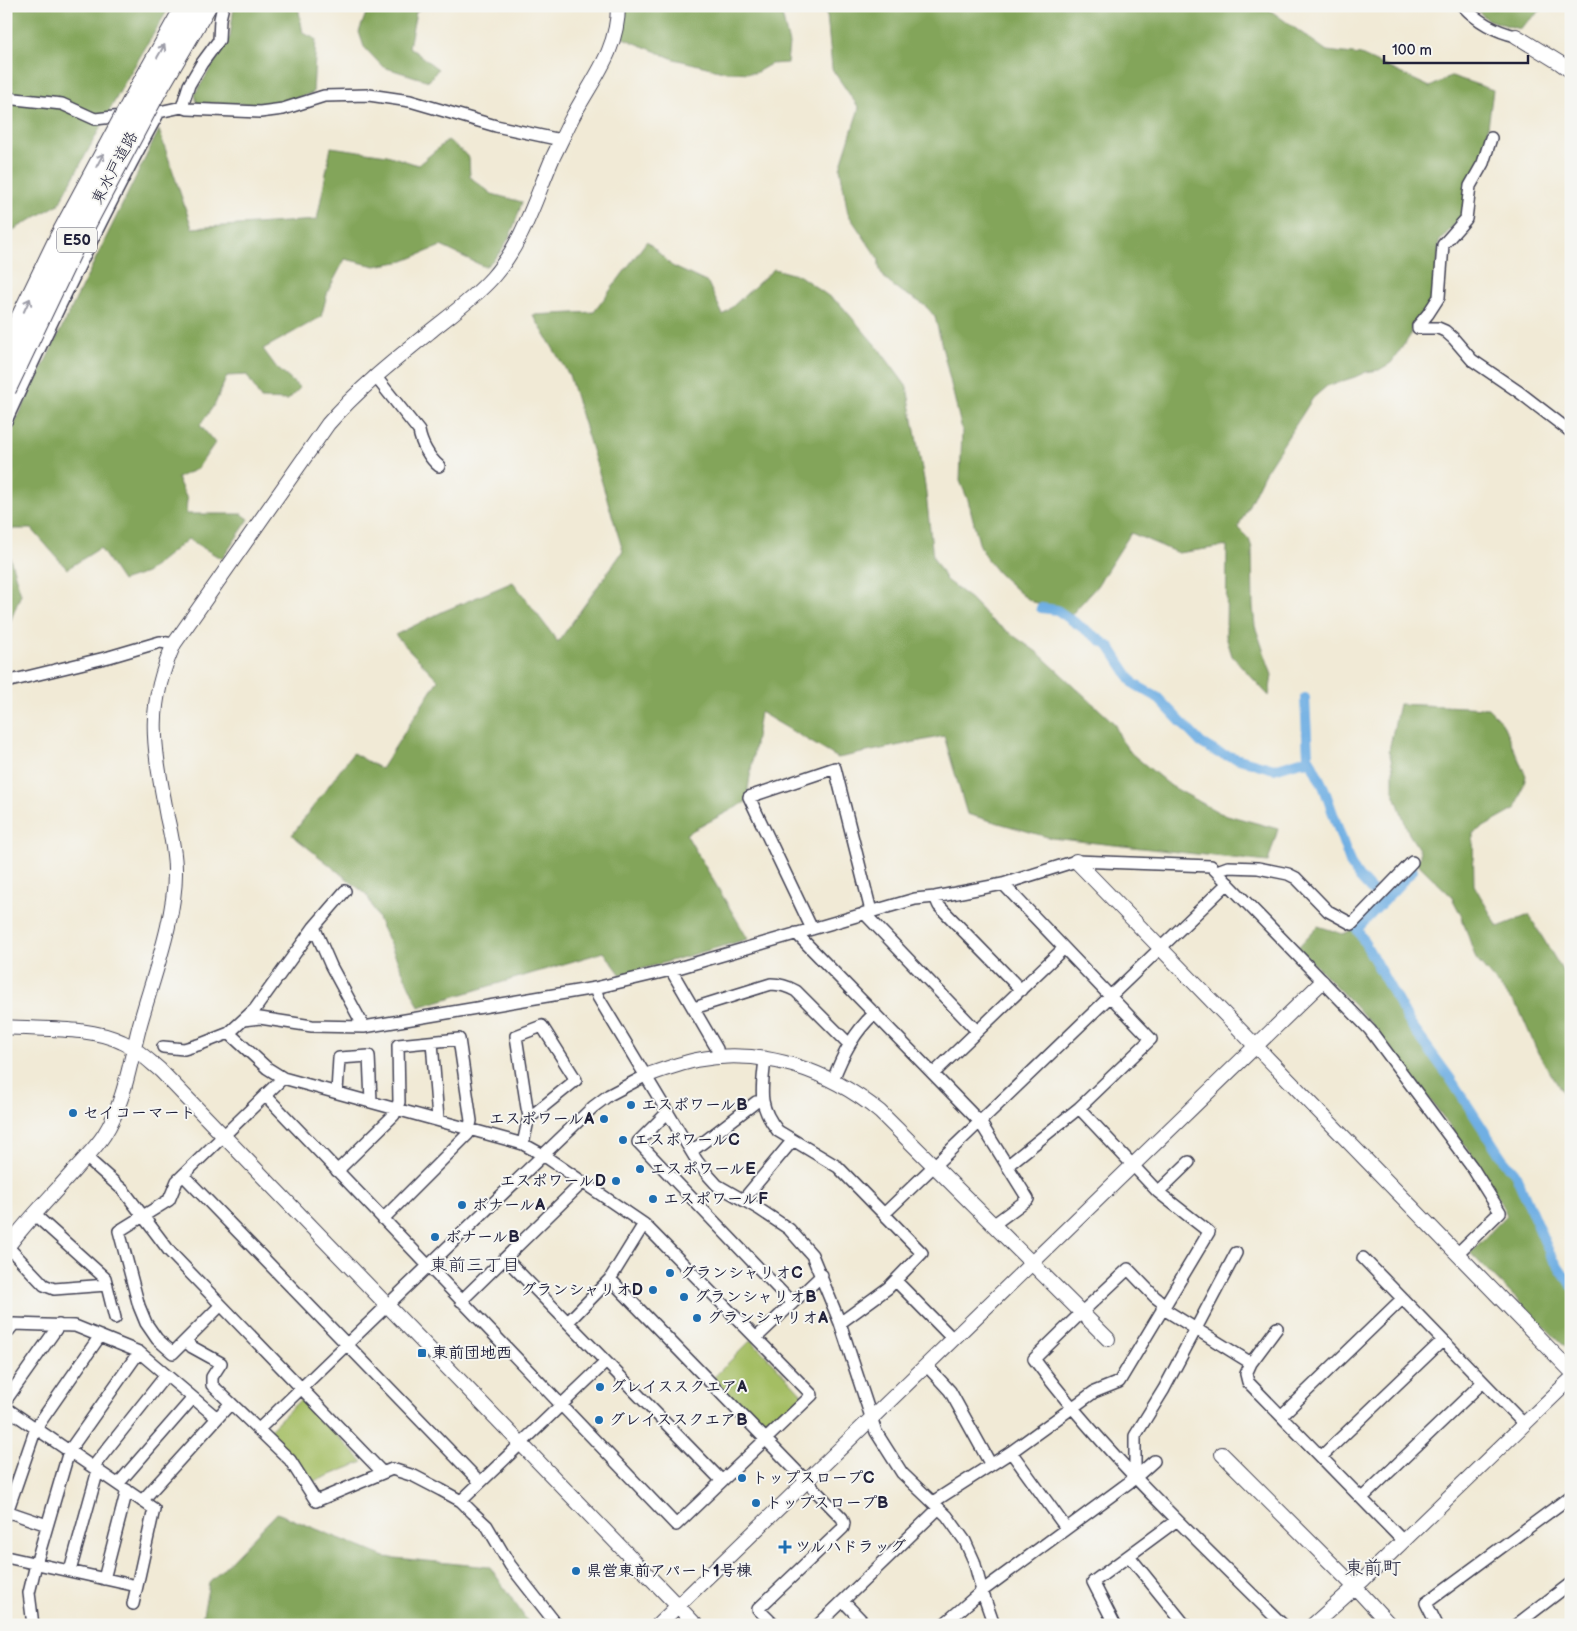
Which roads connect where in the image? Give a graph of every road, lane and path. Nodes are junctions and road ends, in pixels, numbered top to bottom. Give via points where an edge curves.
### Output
1 (223, 6) edge
2 (618, 6) edge
3 (1462, 6) edge
4 (193, 12) edge
5 (1516, 36) joint
6 (1571, 71) edge
7 (6, 98) edge
8 (151, 98) junction
9 (182, 107) junction
10 (1491, 138) dead end
11 (561, 140) junction
12 (6, 349) edge
13 (375, 376) junction
14 (6, 389) edge
15 (6, 421) edge
16 (1571, 432) edge
17 (439, 466) dead end
18 (174, 644) junction
19 (6, 682) edge
20 (1076, 861) junction
21 (1412, 862) dead end
22 (1217, 871) junction
23 (1003, 884) junction
24 (1228, 884) junction
25 (345, 890) dead end
26 (935, 897) junction
27 (868, 912) junction
28 (314, 927) junction
29 (812, 928) junction
30 (796, 933) junction
31 (1161, 947) junction
32 (1063, 949) junction
33 (671, 970) junction
34 (1322, 982) junction
35 (595, 988) junction
36 (1021, 990) junction
37 (1110, 996) junction
38 (694, 1008) junction
39 (875, 1013) junction
40 (243, 1020) junction
41 (364, 1026) junction
42 (6, 1027) edge
43 (978, 1031) junction
44 (229, 1033) junction
45 (432, 1042) junction
46 (849, 1044) junction
47 (163, 1047) dead end
48 (1256, 1047) junction
49 (134, 1049) junction
50 (718, 1057) junction
51 (764, 1059) junction
52 (934, 1073) junction
53 (645, 1076) junction
54 (283, 1078) junction
55 (833, 1080) junction
56 (337, 1092) junction
57 (265, 1095) junction
58 (371, 1101) junction
59 (762, 1101) junction
60 (397, 1108) junction
61 (1079, 1108) junction
62 (668, 1112) junction
63 (529, 1116) junction
64 (438, 1120) junction
65 (980, 1122) junction
66 (471, 1128) junction
67 (224, 1135) junction
68 (793, 1140) junction
69 (523, 1144) junction
70 (692, 1152) junction
71 (543, 1155) junction
72 (86, 1157) junction
73 (1189, 1162) dead end
74 (934, 1166) junction
75 (1007, 1166) junction
76 (1133, 1166) junction
77 (337, 1171) junction
78 (183, 1175) junction
79 (583, 1182) junction
80 (1158, 1192) junction
81 (743, 1200) junction
82 (884, 1214) junction
83 (35, 1215) junction
84 (143, 1216) junction
85 (383, 1219) junction
86 (644, 1224) junction
87 (993, 1225) junction
88 (7, 1248) edge
89 (1236, 1253) dead end
90 (1458, 1253) junction
91 (505, 1258) junction
92 (1362, 1258) dead end
93 (1032, 1263) junction
94 (428, 1266) junction
95 (822, 1275) junction
96 (610, 1279) junction
97 (896, 1281) junction
98 (107, 1286) junction
99 (1402, 1299) junction
100 (462, 1301) junction
101 (792, 1303) junction
102 (387, 1305) junction
103 (220, 1306) junction
104 (1163, 1306) junction
105 (1081, 1313) junction
106 (115, 1318) dead end
107 (568, 1322) junction
108 (840, 1324) junction
109 (59, 1325) junction
110 (1195, 1328) junction
111 (1277, 1328) dead end
112 (6, 1334) edge
113 (100, 1336) junction
114 (756, 1338) junction
115 (954, 1339) junction
116 (1108, 1339) dead end
117 (1442, 1340) junction
118 (186, 1341) junction
119 (347, 1344) junction
120 (139, 1352) junction
121 (606, 1362) junction
122 (1251, 1363) junction
123 (927, 1366) junction
124 (1571, 1371) edge
125 (166, 1375) junction
126 (1571, 1379) edge
127 (1483, 1382) junction
128 (300, 1389) junction
129 (192, 1398) junction
130 (6, 1400) edge
131 (232, 1404) junction
132 (561, 1405) junction
133 (1072, 1407) junction
134 (6, 1408) edge
135 (1282, 1416) junction
136 (216, 1418) junction
137 (871, 1420) junction
138 (1524, 1424) junction
139 (36, 1428) junction
140 (259, 1429) junction
141 (766, 1440) junction
142 (521, 1443) junction
143 (69, 1451) junction
144 (1011, 1452) junction
145 (1222, 1454) dead end
146 (1321, 1457) junction
147 (1154, 1461) dead end
148 (991, 1465) junction
149 (95, 1469) junction
150 (382, 1472) junction
151 (1136, 1478) junction
152 (722, 1481) junction
153 (806, 1481) junction
154 (480, 1482) junction
155 (122, 1487) junction
156 (1571, 1496) edge
157 (1362, 1498) junction
158 (142, 1501) junction
159 (460, 1501) junction
160 (936, 1505) junction
161 (7, 1512) edge
162 (1177, 1520) junction
163 (47, 1525) junction
164 (1066, 1528) junction
165 (1403, 1541) junction
166 (1128, 1556) junction
167 (6, 1557) edge
168 (36, 1564) junction
169 (70, 1571) junction
170 (104, 1579) junction
171 (1571, 1584) edge
172 (137, 1586) junction
173 (1355, 1587) junction
174 (982, 1591) junction
175 (843, 1601) junction
176 (133, 1604) dead end
177 (678, 1606) junction
178 (1180, 1623) edge
179 (33, 1625) edge
180 (557, 1625) edge
181 (658, 1625) edge
182 (696, 1625) edge
183 (774, 1625) edge
184 (818, 1625) edge
185 (866, 1625) edge
186 (943, 1625) edge
187 (994, 1625) edge
188 (1115, 1625) edge
189 (1283, 1625) edge
190 (1313, 1625) edge
191 (1390, 1625) edge
192 (1437, 1625) edge
193 (1516, 1625) edge

1 - 9 street via 219,40 189,85
2 - 11 street via 612,46
3 - 5 street via 1493,30
4 - 8 highway, 東水戸道路 / E50
5 - 6 street
7 - 8 street via 62,104 95,119
8 - 9 street
12 -> 8 highway, 東水戸道路 / E50, bridge via 59,239
8 - 14 highway, 東水戸道路 / E50, bridge via 74,246
8 - 15 street via 111,199
9 - 11 street via 260,112 283,109 324,96 369,95 410,101 496,126
10 - 16 street via 1483,163 1470,186 1466,219 1443,244 1439,297 1418,328 1445,331 1472,360
11 - 13 street via 518,241 492,278
13 - 17 street via 419,431 421,441
13 - 18 street via 328,424
18 - 19 street via 160,642
18 - 49 street via 159,682 154,718 157,758 173,847 174,888 168,924
20 - 22 street via 1211,866
20 - 23 street
20 - 31 street
21 - 22 street via 1352,924 1328,911 1288,874 1258,868 1228,867
22 - 24 street
23 - 26 street
23 - 32 street
24 - 31 street
24 - 34 street
25 - 28 street
26 - 27 street via 915,898
26 - 36 street via 939,906
27 - 29 street
27 - 29 street via 835,768 749,797
27 - 43 street
28 - 40 street
28 - 41 street
29 - 30 street
30 - 33 street
30 - 39 street
31 - 37 street
31 - 48 street
32 - 36 street
32 - 37 street
33 - 35 street
33 - 38 street
34 - 48 street
34 - 90 street via 1370,1030 1472,1167 1500,1212
35 - 41 street
35 - 53 street
36 - 43 street
37 - 61 street via 1151,1039
37 - 65 street
38 - 46 street via 771,984 788,986
38 - 50 street via 717,1049
39 - 46 street
39 - 52 street
40 - 41 street via 260,1018 312,1026
40 - 44 street
42 - 49 street via 102,1035
43 - 52 street
44 - 47 street via 184,1049
44 - 54 street via 267,1068
45 - 60 street via 398,1045
45 - 64 street
45 - 66 street via 459,1039
46 - 55 street
48 - 76 street
48 - 90 street
49 - 67 street via 160,1070
49 - 72 street via 117,1110 106,1132
50 - 51 street
50 - 53 street via 672,1066
51 - 55 street via 792,1064
51 - 59 street
52 - 65 street
53 - 62 street
53 - 71 street via 593,1107
54 - 56 street
54 - 57 street
55 - 74 street via 880,1112
56 - 58 street
56 - 58 street via 339,1058 369,1056
57 - 67 street
57 - 77 street
58 - 60 street
59 - 68 street via 772,1124
59 - 70 street via 756,1102
60 - 64 street
60 - 77 street via 394,1115
61 - 75 street
61 - 76 street
62 - 70 street
62 - 101 street via 638,1142
63 - 63 street via 576,1080 542,1026 516,1036
63 - 69 street
64 - 66 street
65 - 74 street
65 - 75 street
66 - 69 street
66 - 85 street
67 - 78 street
67 - 102 street
68 - 81 street
68 - 82 street via 838,1167
69 - 71 street
70 - 81 street via 717,1185
71 - 79 street
71 - 94 street
72 - 83 street
72 - 84 street via 124,1191
73 - 80 street
74 - 82 street
74 - 87 street
75 - 87 street via 1028,1199
76 - 80 street
76 - 93 street
77 - 85 street
78 - 84 street via 169,1200
78 - 119 street
79 - 86 street
79 - 91 street
80 - 104 street via 1209,1232
81 - 95 street via 789,1229 812,1254
82 - 97 street via 922,1253
83 - 88 street
83 - 98 street via 105,1278
84 - 103 street via 170,1252
84 - 118 street via 120,1231 139,1306 157,1339 173,1353
85 - 94 street
86 - 96 street
86 - 114 street
87 - 93 street
88 - 98 street via 44,1285 54,1289
89 - 110 street
90 - 124 street
91 - 100 street
91 - 107 street
92 - 99 street
93 - 105 street
93 - 115 street
94 - 100 street
94 - 102 street
95 - 101 street
95 - 108 street
96 - 107 street
96 - 141 street
97 - 108 street
97 - 115 street
98 - 106 street
99 - 117 street
99 - 135 street
100 - 132 street
101 - 114 street
102 - 119 street
102 - 142 street
103 - 118 street
103 - 128 street
104 - 105 street via 1128,1269
104 - 110 street
104 - 133 street via 1118,1382 1094,1392
105 - 116 street
105 - 133 street via 1034,1359
107 - 121 street
108 - 137 street
109 - 112 street via 14,1324
109 - 113 street via 75,1326
109 - 130 street
110 - 122 street
110 - 151 street via 1164,1389 1135,1436
111 - 122 street
113 - 120 street
113 - 139 street
114 - 141 street via 812,1395
115 - 123 street
117 - 127 street
117 - 146 street
118 - 131 street via 221,1363 212,1377 212,1385
119 - 128 street
119 - 154 street
120 - 125 street
120 - 143 street
121 - 132 street
121 - 152 street
122 - 135 street via 1246,1374 1248,1382
123 - 137 street
123 - 148 street via 950,1391
125 - 129 street
125 - 149 street
126 - 138 street
127 - 138 street
127 - 157 street
128 - 140 street
128 - 150 street
129 - 136 street
129 - 155 street
131 - 136 street
131 - 140 street
132 - 142 street
132 - 152 street via 676,1525
133 - 144 street
133 - 151 street
134 - 139 street
135 - 146 street
136 - 158 street
137 - 153 street
137 - 160 street via 902,1474
138 - 165 street
139 - 143 street
139 - 161 street
140 - 150 street via 290,1460 316,1501
141 - 152 street
141 - 153 street
142 - 154 street
142 - 177 street
143 - 149 street
143 - 163 street
144 - 148 street
144 - 164 street
145 - 173 street
146 - 157 street
147 - 151 street
148 - 160 street
149 - 155 street
149 - 169 street
150 - 159 street via 392,1469 414,1476
151 - 162 street
151 - 164 street
153 - 177 street
153 - 183 street via 842,1518 843,1528 758,1609
154 - 159 street
155 - 158 street
155 - 170 street
156 - 192 street via 1426,1603
157 - 165 street
158 - 172 street via 154,1509
159 - 180 street via 487,1526 510,1565
160 - 174 street via 965,1541
160 - 175 street
161 - 163 street
162 - 166 street
162 - 189 street
163 - 168 street
164 - 174 street
165 - 173 street
166 - 178 street
166 - 188 street via 1093,1582
167 - 168 street
168 - 169 street
168 - 179 street via 29,1593
169 - 170 street
170 - 172 street
171 - 193 street
172 - 176 street
173 - 190 street
173 - 191 street
174 - 186 street
174 - 187 street
175 - 184 street
175 - 185 street
177 - 181 street
177 - 182 street

